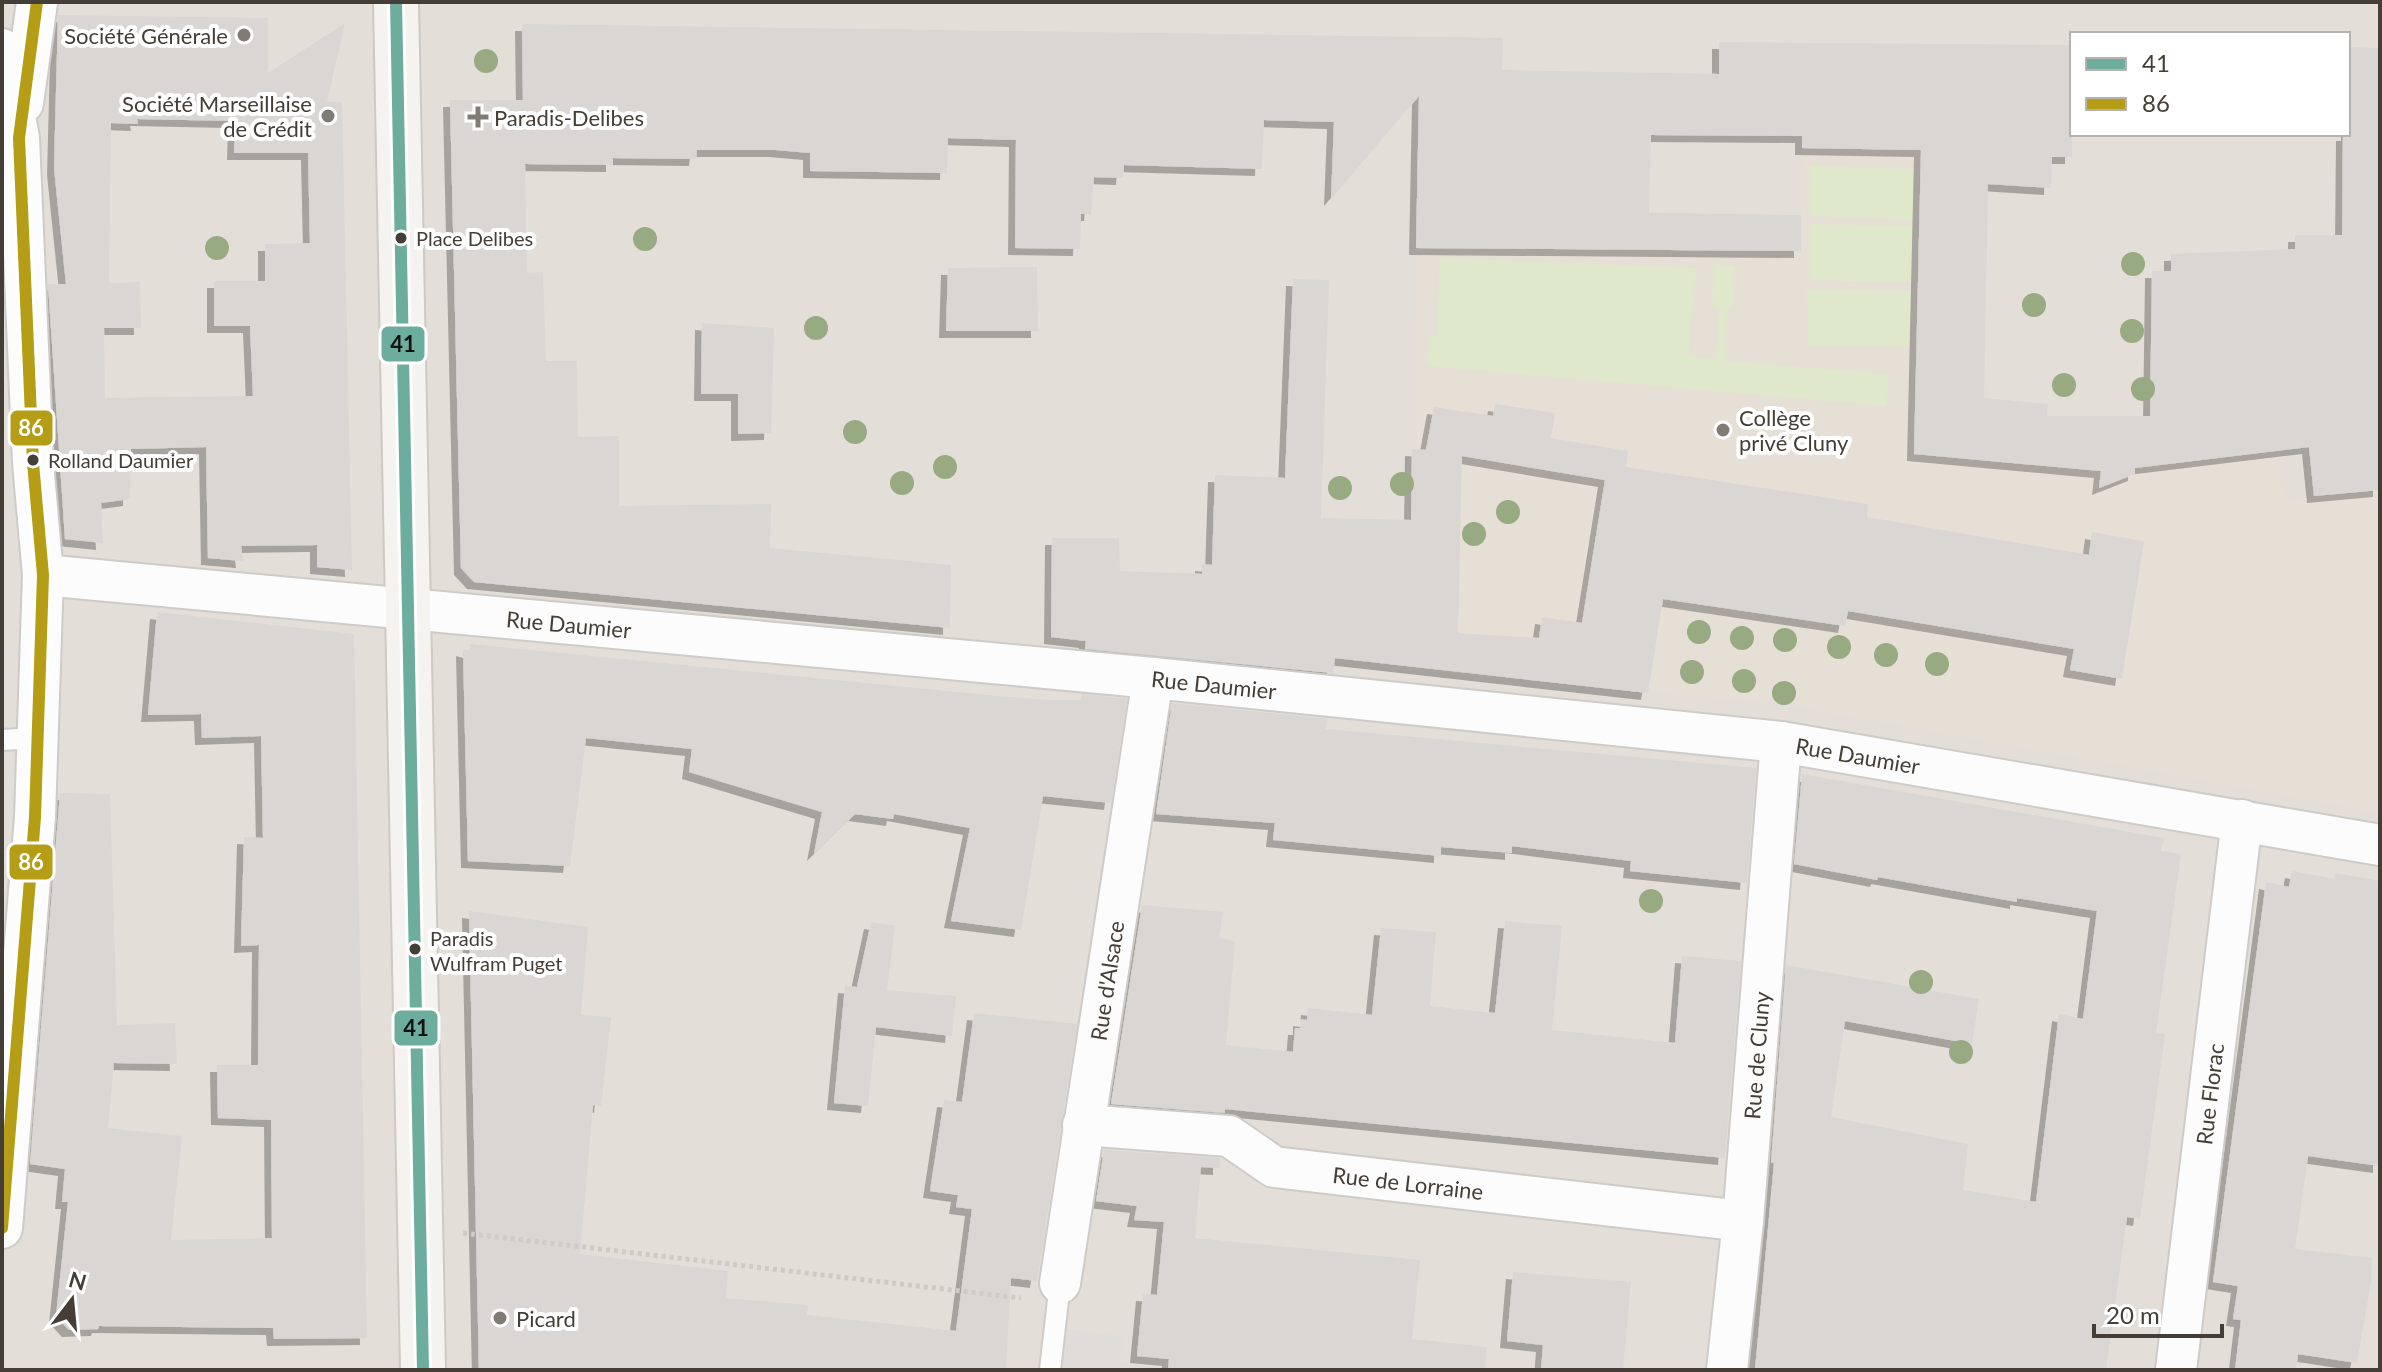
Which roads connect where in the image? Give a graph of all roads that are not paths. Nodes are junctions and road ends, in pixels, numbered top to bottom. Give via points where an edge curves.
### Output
1 (37, 2) edge
2 (396, 2) edge
3 (2, 49) edge
4 (19, 138) junction
5 (43, 575) junction
6 (407, 607) junction
7 (1153, 678) junction
8 (20, 739) edge
9 (1781, 742) junction
10 (2242, 820) junction
11 (2380, 845) edge
12 (1083, 1125) junction
13 (1743, 1221) junction
14 (2, 1228) edge
15 (1059, 1293) joint
16 (423, 1370) edge
17 (1050, 1370) edge
18 (1727, 1370) edge
19 (2176, 1370) edge

1 - 4 street
2 - 6 street
3 - 4 street
4 - 5 street
5 - 6 street, Rue Daumier
5 - 8 street
6 - 7 street, Rue Daumier
6 - 16 street
7 - 9 street, Rue Daumier
7 - 12 street, Rue d'Alsace
8 - 14 street via 35,817
9 - 10 street, Rue Daumier
9 - 13 street, Rue de Cluny
10 - 11 street, Rue Daumier
10 - 19 street, Rue Florac
12 - 13 street, Rue de Lorraine via 1229,1136 1274,1167
12 - 15 street, Rue d'Alsace
13 - 18 street, Rue de Cluny
15 - 17 lane

